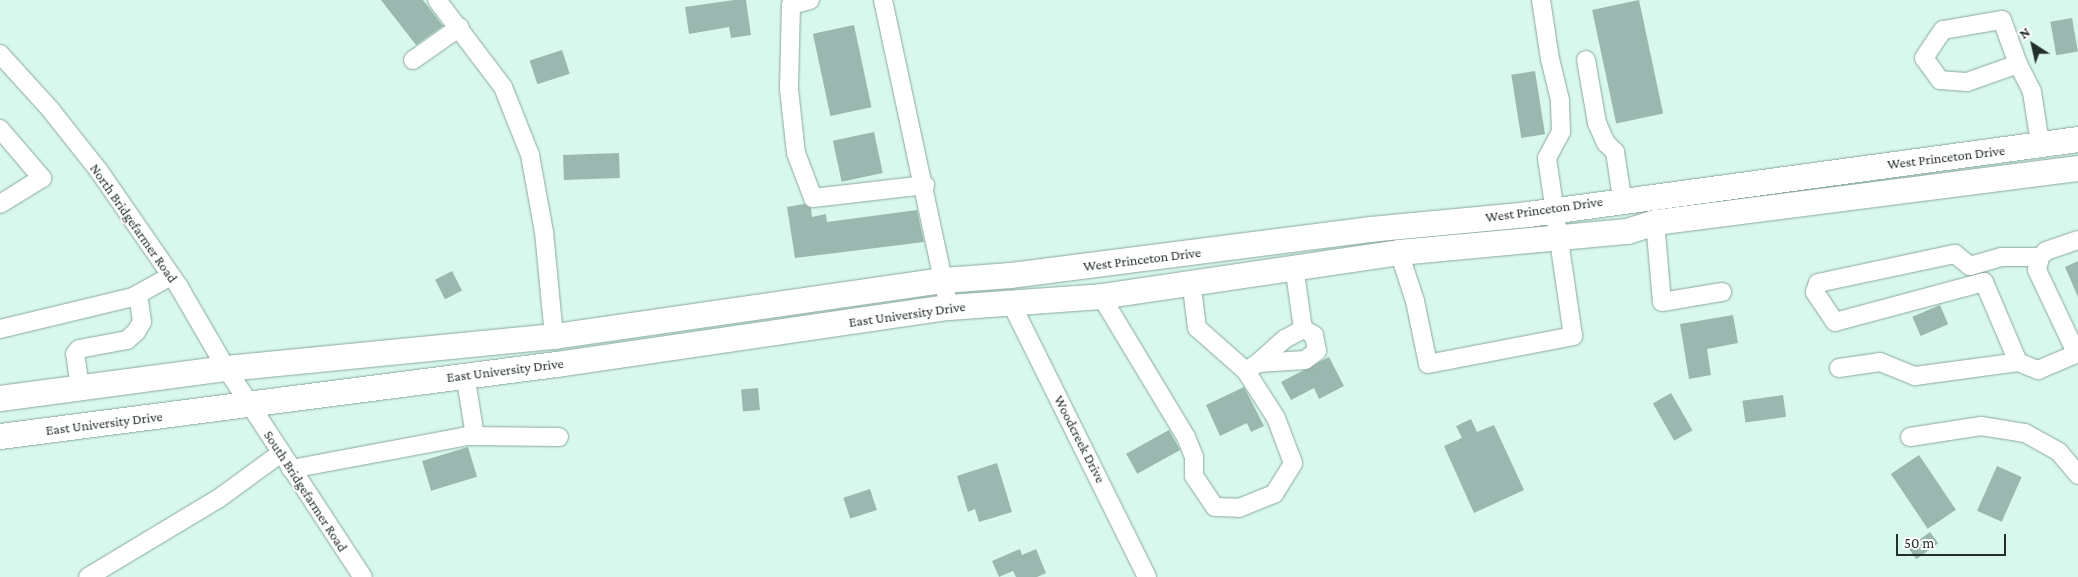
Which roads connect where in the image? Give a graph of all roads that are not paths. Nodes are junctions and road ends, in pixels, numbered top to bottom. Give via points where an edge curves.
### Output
1 (438, 0) edge
2 (810, 0) edge
3 (883, 0) edge
4 (1541, 0) edge
5 (460, 27) junction
6 (0, 54) edge
7 (413, 60) dead end
8 (1586, 60) dead end
9 (2018, 64) junction
10 (0, 129) edge
11 (2078, 139) edge
12 (2040, 143) junction
13 (2078, 168) edge
14 (925, 185) junction
15 (1622, 198) junction
16 (0, 204) edge
17 (1554, 209) junction
18 (1656, 222) junction
19 (1557, 236) junction
20 (2078, 240) edge
21 (1399, 252) junction
22 (2040, 257) junction
23 (1976, 264) junction
24 (1294, 266) junction
25 (1010, 275) joint
26 (171, 276) junction
27 (943, 280) junction
28 (1191, 280) junction
29 (1984, 282) junction
30 (1722, 292) dead end
31 (138, 294) junction
32 (1101, 296) junction
33 (1011, 303) junction
34 (949, 307) junction
35 (0, 329) edge
36 (1303, 329) junction
37 (554, 336) junction
38 (2078, 348) edge
39 (2078, 353) edge
40 (2018, 362) junction
41 (1252, 367) junction
42 (226, 368) junction
43 (1838, 368) dead end
44 (465, 374) junction
45 (80, 388) junction
46 (0, 398) edge
47 (250, 405) junction
48 (0, 436) edge
49 (474, 436) junction
50 (559, 437) dead end
51 (1910, 437) dead end
52 (281, 454) junction
53 (291, 469) junction
54 (2078, 475) edge
55 (88, 577) edge
56 (364, 577) edge
57 (1147, 577) edge

1 - 5 street
2 - 14 street via 791,5 789,89 796,153 813,198
3 - 14 street
4 - 17 street via 1560,100 1561,132 1547,158
5 - 7 street
5 - 37 street via 503,87 530,155 544,232
6 - 26 street, North Bridgefarmer Road via 71,134
8 - 15 street via 1597,123 1614,152
9 - 9 street via 2002,20 1943,30 1924,58 1940,80 1967,82
9 - 12 street via 2032,92
10 - 16 street via 42,178
11 - 12 highway, West Princeton Drive
12 - 15 highway, West Princeton Drive
13 - 18 highway, West Princeton Drive
14 - 27 street
15 - 17 highway, West Princeton Drive
17 - 19 street
17 - 25 highway, West Princeton Drive
18 - 19 highway, West Princeton Drive via 1627,231
18 - 30 street via 1662,302
19 - 21 highway, West Princeton Drive
19 - 21 street via 1574,336 1428,364 1415,301
20 - 22 street via 2055,246
21 - 24 highway, West Princeton Drive
22 - 23 street via 2022,255
22 - 38 street via 2037,270 2073,346
23 - 29 street
23 - 29 street via 1970,266 1955,254 1818,283 1815,292 1836,322
24 - 28 highway, West Princeton Drive
24 - 36 street
25 - 27 highway, East University Drive
26 - 31 street
26 - 42 street, North Bridgefarmer Road
27 - 34 street
27 - 37 highway, East University Drive
28 - 32 highway, West Princeton Drive
28 - 41 street via 1197,328
29 - 40 street
31 - 35 street via 90,309
31 - 45 street via 142,322 128,340 79,349 75,354
32 - 33 highway, West Princeton Drive
32 - 41 street via 1186,437 1194,457 1194,476 1215,507 1239,508 1274,494 1293,463
33 - 34 highway, East University Drive
33 - 57 street, Woodcreek Drive
34 - 44 highway, East University Drive via 556,364
36 - 41 street via 1285,339
36 - 41 street via 1314,335 1318,342 1313,356
37 - 42 highway, East University Drive
39 - 40 street via 2038,370
40 - 43 street via 1915,376 1880,362
42 - 45 highway, East University Drive
42 - 47 street, North Bridgefarmer Road
44 - 47 highway, East University Drive
44 - 49 street
45 - 46 highway, East University Drive
47 - 48 highway, East University Drive
47 - 52 street, South Bridgefarmer Road
49 - 50 street
49 - 53 street
51 - 54 street via 1980,426 2025,433 2059,452
52 - 53 street, South Bridgefarmer Road
52 - 55 street via 218,499
53 - 56 street, South Bridgefarmer Road

